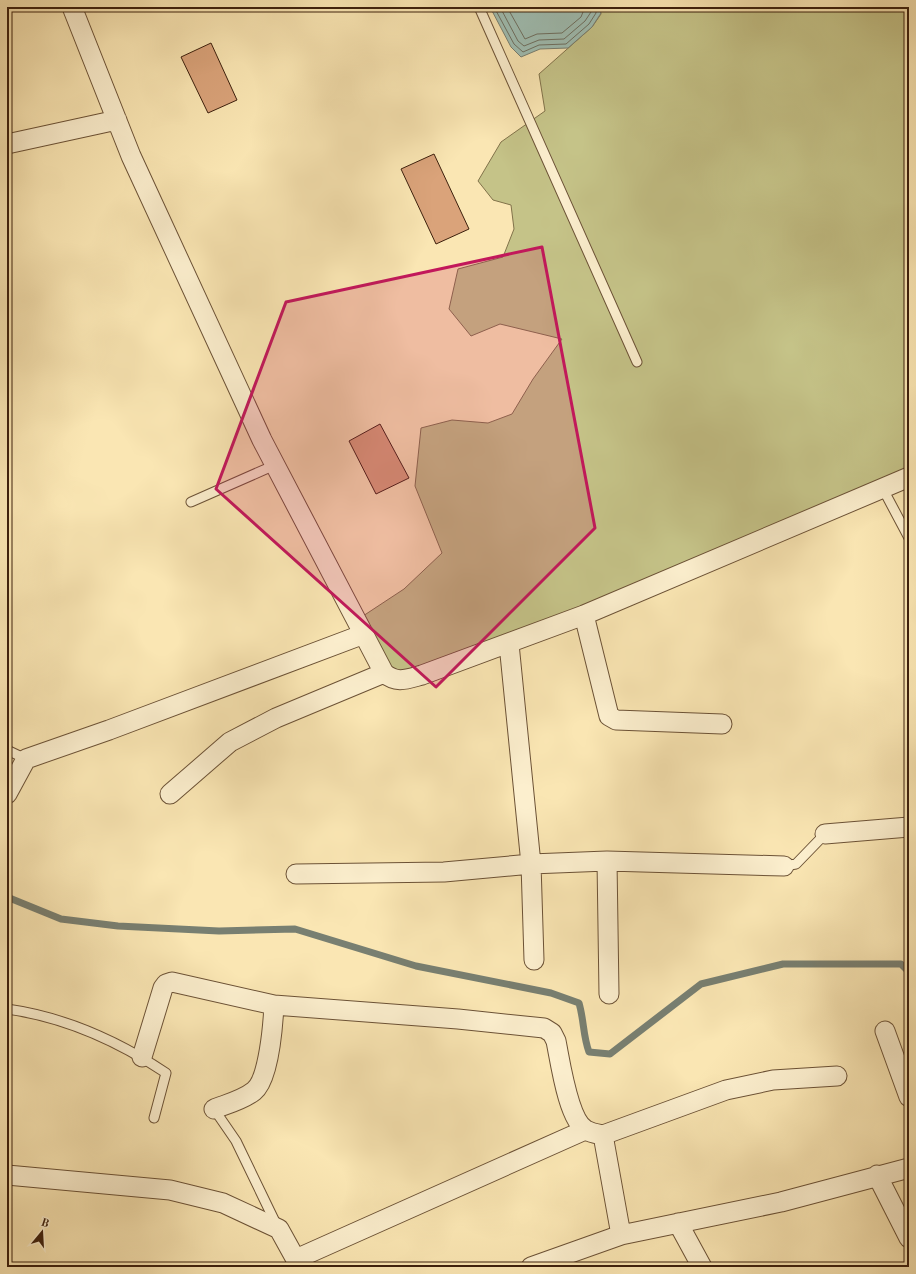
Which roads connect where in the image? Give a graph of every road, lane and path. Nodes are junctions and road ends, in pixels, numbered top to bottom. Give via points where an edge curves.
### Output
1 (72, 7) edge
2 (479, 7) edge
3 (117, 120) junction
4 (7, 144) edge
5 (637, 362) dead end
6 (275, 465) junction
7 (909, 477) edge
8 (883, 489) junction
9 (191, 502) dead end
10 (909, 538) edge
11 (584, 615) junction
12 (364, 634) junction
13 (509, 644) junction
14 (384, 674) junction
15 (722, 724) dead end
16 (7, 750) edge
17 (26, 759) junction
18 (7, 794) edge
19 (170, 794) dead end
20 (909, 827) edge
21 (825, 834) joint
22 (608, 862) junction
23 (531, 864) junction
24 (784, 866) joint
25 (296, 874) dead end
26 (534, 960) dead end
27 (609, 994) dead end
28 (274, 1005) junction
29 (7, 1009) edge
30 (885, 1031) dead end
31 (142, 1057) junction
32 (837, 1076) dead end
33 (909, 1097) edge
34 (214, 1109) joint
35 (154, 1118) dead end
36 (585, 1130) junction
37 (603, 1135) junction
38 (909, 1168) edge
39 (7, 1175) edge
40 (877, 1175) junction
41 (678, 1223) junction
42 (279, 1229) junction
43 (621, 1235) junction
44 (909, 1238) edge
45 (298, 1263) edge
46 (531, 1267) edge
47 (702, 1267) edge

1 - 3 street
2 - 5 lane
3 - 4 street
3 - 6 street via 130,156
6 - 9 lane
6 - 12 street
7 - 8 street
8 - 10 lane
8 - 11 street
11 - 13 street
11 - 15 street via 609,716 616,720
12 - 14 street
12 - 17 street
13 - 14 street via 422,675 400,680 391,679
13 - 23 street
14 - 19 street via 276,718 230,742
16 - 17 lane
17 - 18 street
20 - 21 street
21 - 24 lane via 796,864
22 - 23 street
22 - 24 street
22 - 27 street
23 - 25 street via 444,872
23 - 26 street
28 - 31 street via 172,982 166,984
28 - 34 street via 261,1083 241,1099
28 - 36 street via 544,1028 552,1033 556,1041 569,1103
29 - 31 lane via 47,1016
30 - 33 street
31 - 35 lane via 166,1073
32 - 37 street via 773,1080 726,1090
34 - 42 lane via 236,1141
36 - 37 street
36 - 45 street
37 - 43 street
38 - 40 street
39 - 42 street via 170,1190 224,1203
40 - 41 street via 781,1202
40 - 44 street
41 - 43 street
41 - 47 street
42 - 45 street
43 - 46 street

